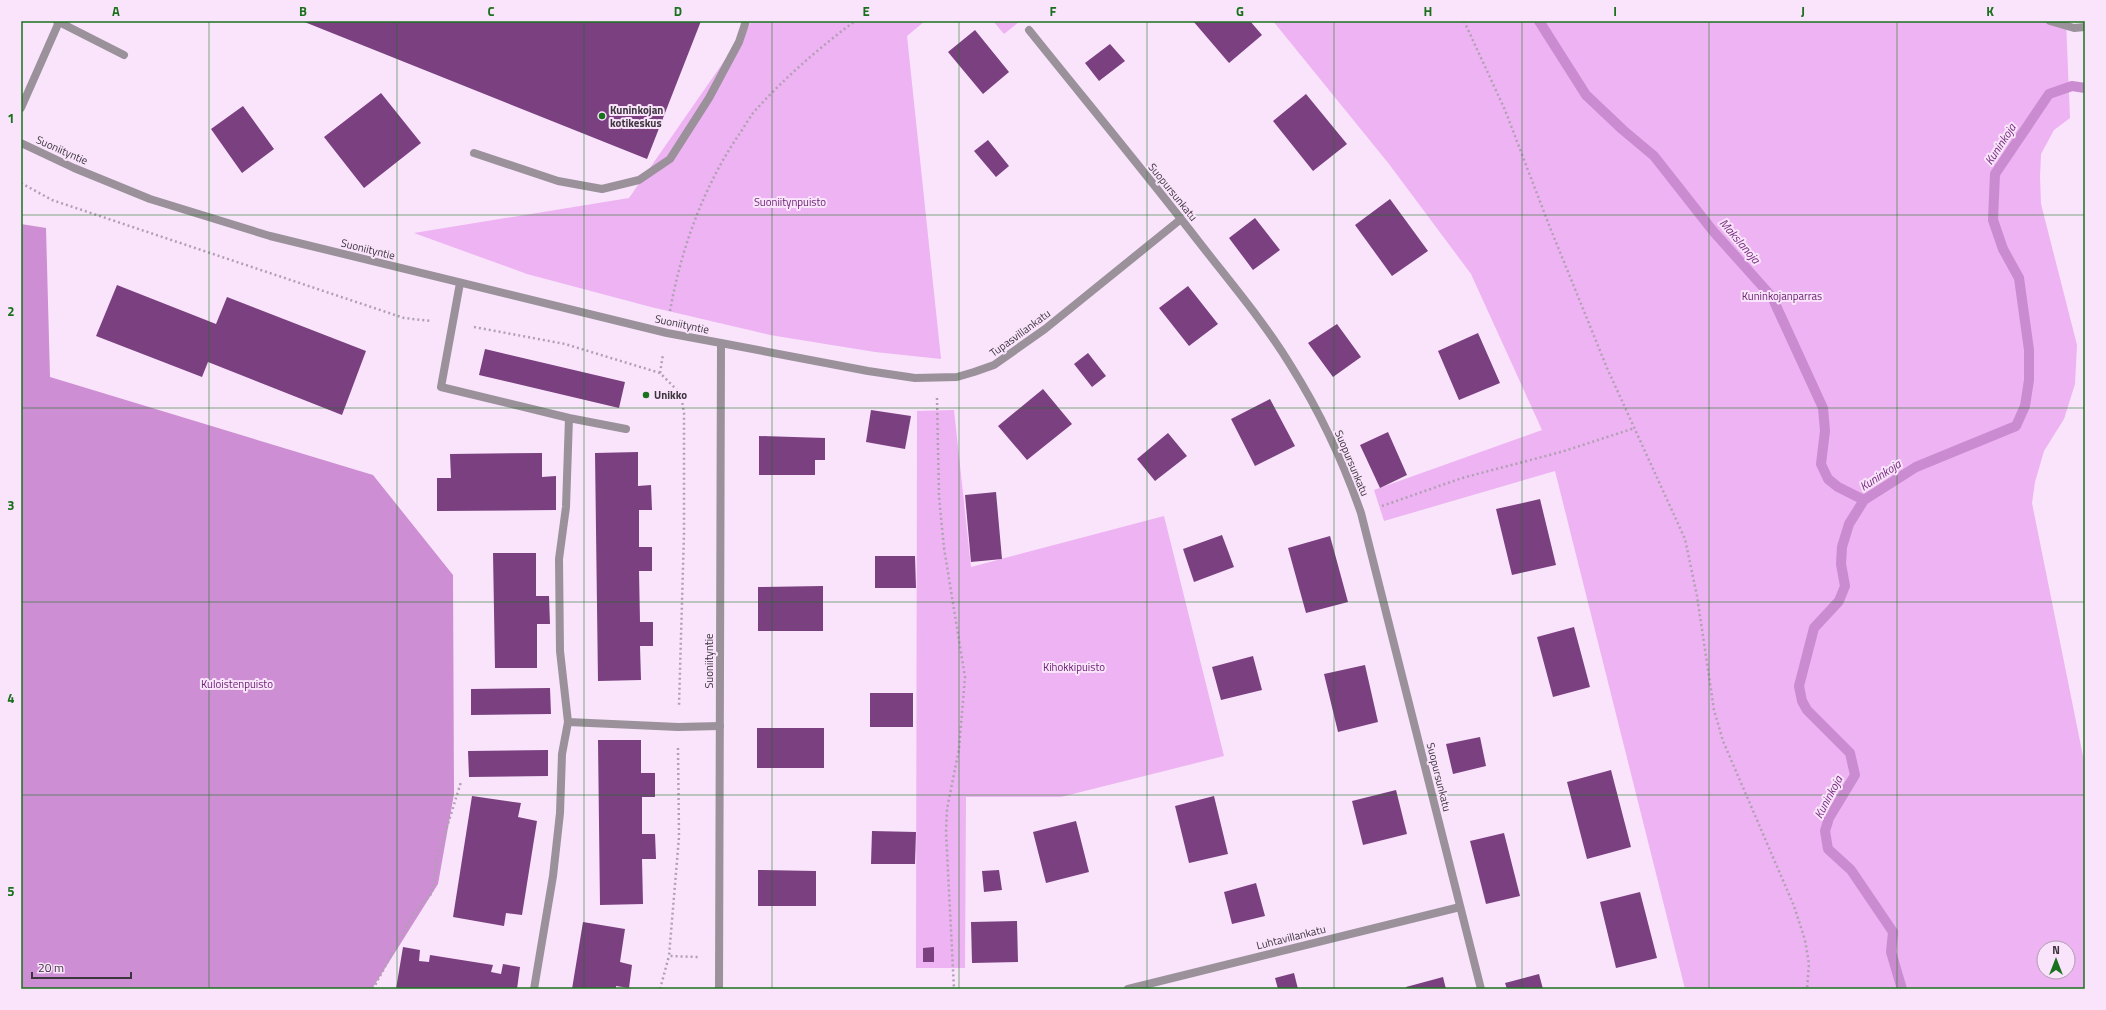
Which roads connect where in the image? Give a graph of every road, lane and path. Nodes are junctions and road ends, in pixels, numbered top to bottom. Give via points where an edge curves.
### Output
1 (746, 21) edge
2 (855, 21) edge
3 (1464, 21) edge
4 (2050, 21) edge
5 (58, 22) edge
6 (2085, 27) edge
7 (1028, 30) dead end
8 (124, 55) dead end
9 (21, 108) edge
10 (21, 143) edge
11 (474, 153) dead end
12 (21, 184) edge
13 (1181, 219) junction
14 (460, 283) junction
15 (453, 324) junction
16 (667, 333) junction
17 (721, 343) junction
18 (660, 373) junction
19 (937, 378) junction
20 (569, 418) junction
21 (626, 428) dead end
22 (1635, 428) junction
23 (1361, 513) junction
24 (568, 722) junction
25 (720, 726) junction
26 (678, 727) junction
27 (461, 782) dead end
28 (1460, 907) junction
29 (669, 956) junction
30 (719, 957) junction
31 (373, 989) edge
32 (534, 989) edge
33 (660, 989) edge
34 (719, 989) edge
35 (954, 989) edge
36 (1128, 989) edge
37 (1481, 989) edge
38 (1808, 989) edge

1 - 11 street via 709,98 670,159 640,180 602,189 558,181
2 - 16 path via 792,73 753,114 723,159 697,212 684,256
3 - 22 path via 1505,110 1602,354
4 - 6 street via 2074,28
5 - 8 street
5 - 9 street
7 - 13 street, Suopursunkatu
10 - 14 street, Suoniityntie via 150,199 270,236
12 - 15 path via 52,200 404,318
13 - 19 street, Tupasvillankatu via 1045,329 994,365 957,377
13 - 23 street, Suopursunkatu via 1291,364 1346,472
14 - 15 street
14 - 16 street, Suoniityntie
15 - 18 path via 565,344
15 - 20 street via 441,387
16 - 17 street, Suoniityntie
16 - 18 path
17 - 19 street, Tupasvillankatu via 868,371 915,378
17 - 25 street, Suoniityntie
18 - 26 path via 677,390 684,413 684,534
19 - 35 path via 939,497 944,548 965,677 959,749 946,832
20 - 21 street
20 - 24 street via 566,507 560,559 560,651
22 - 23 path via 1561,452 1462,478
22 - 38 path via 1685,539 1697,596 1714,710 1723,741 1794,906 1805,940 1809,964
23 - 28 street, Suopursunkatu
24 - 26 street
24 - 32 street via 562,754 560,813 553,876
25 - 26 street
25 - 30 street, Suoniityntie
26 - 29 path via 679,837
27 - 31 path via 437,859 432,893 414,913
28 - 36 street, Luhtavillankatu
28 - 37 street, Suopursunkatu
29 - 30 path
29 - 33 path
30 - 34 street, Suoniityntie

